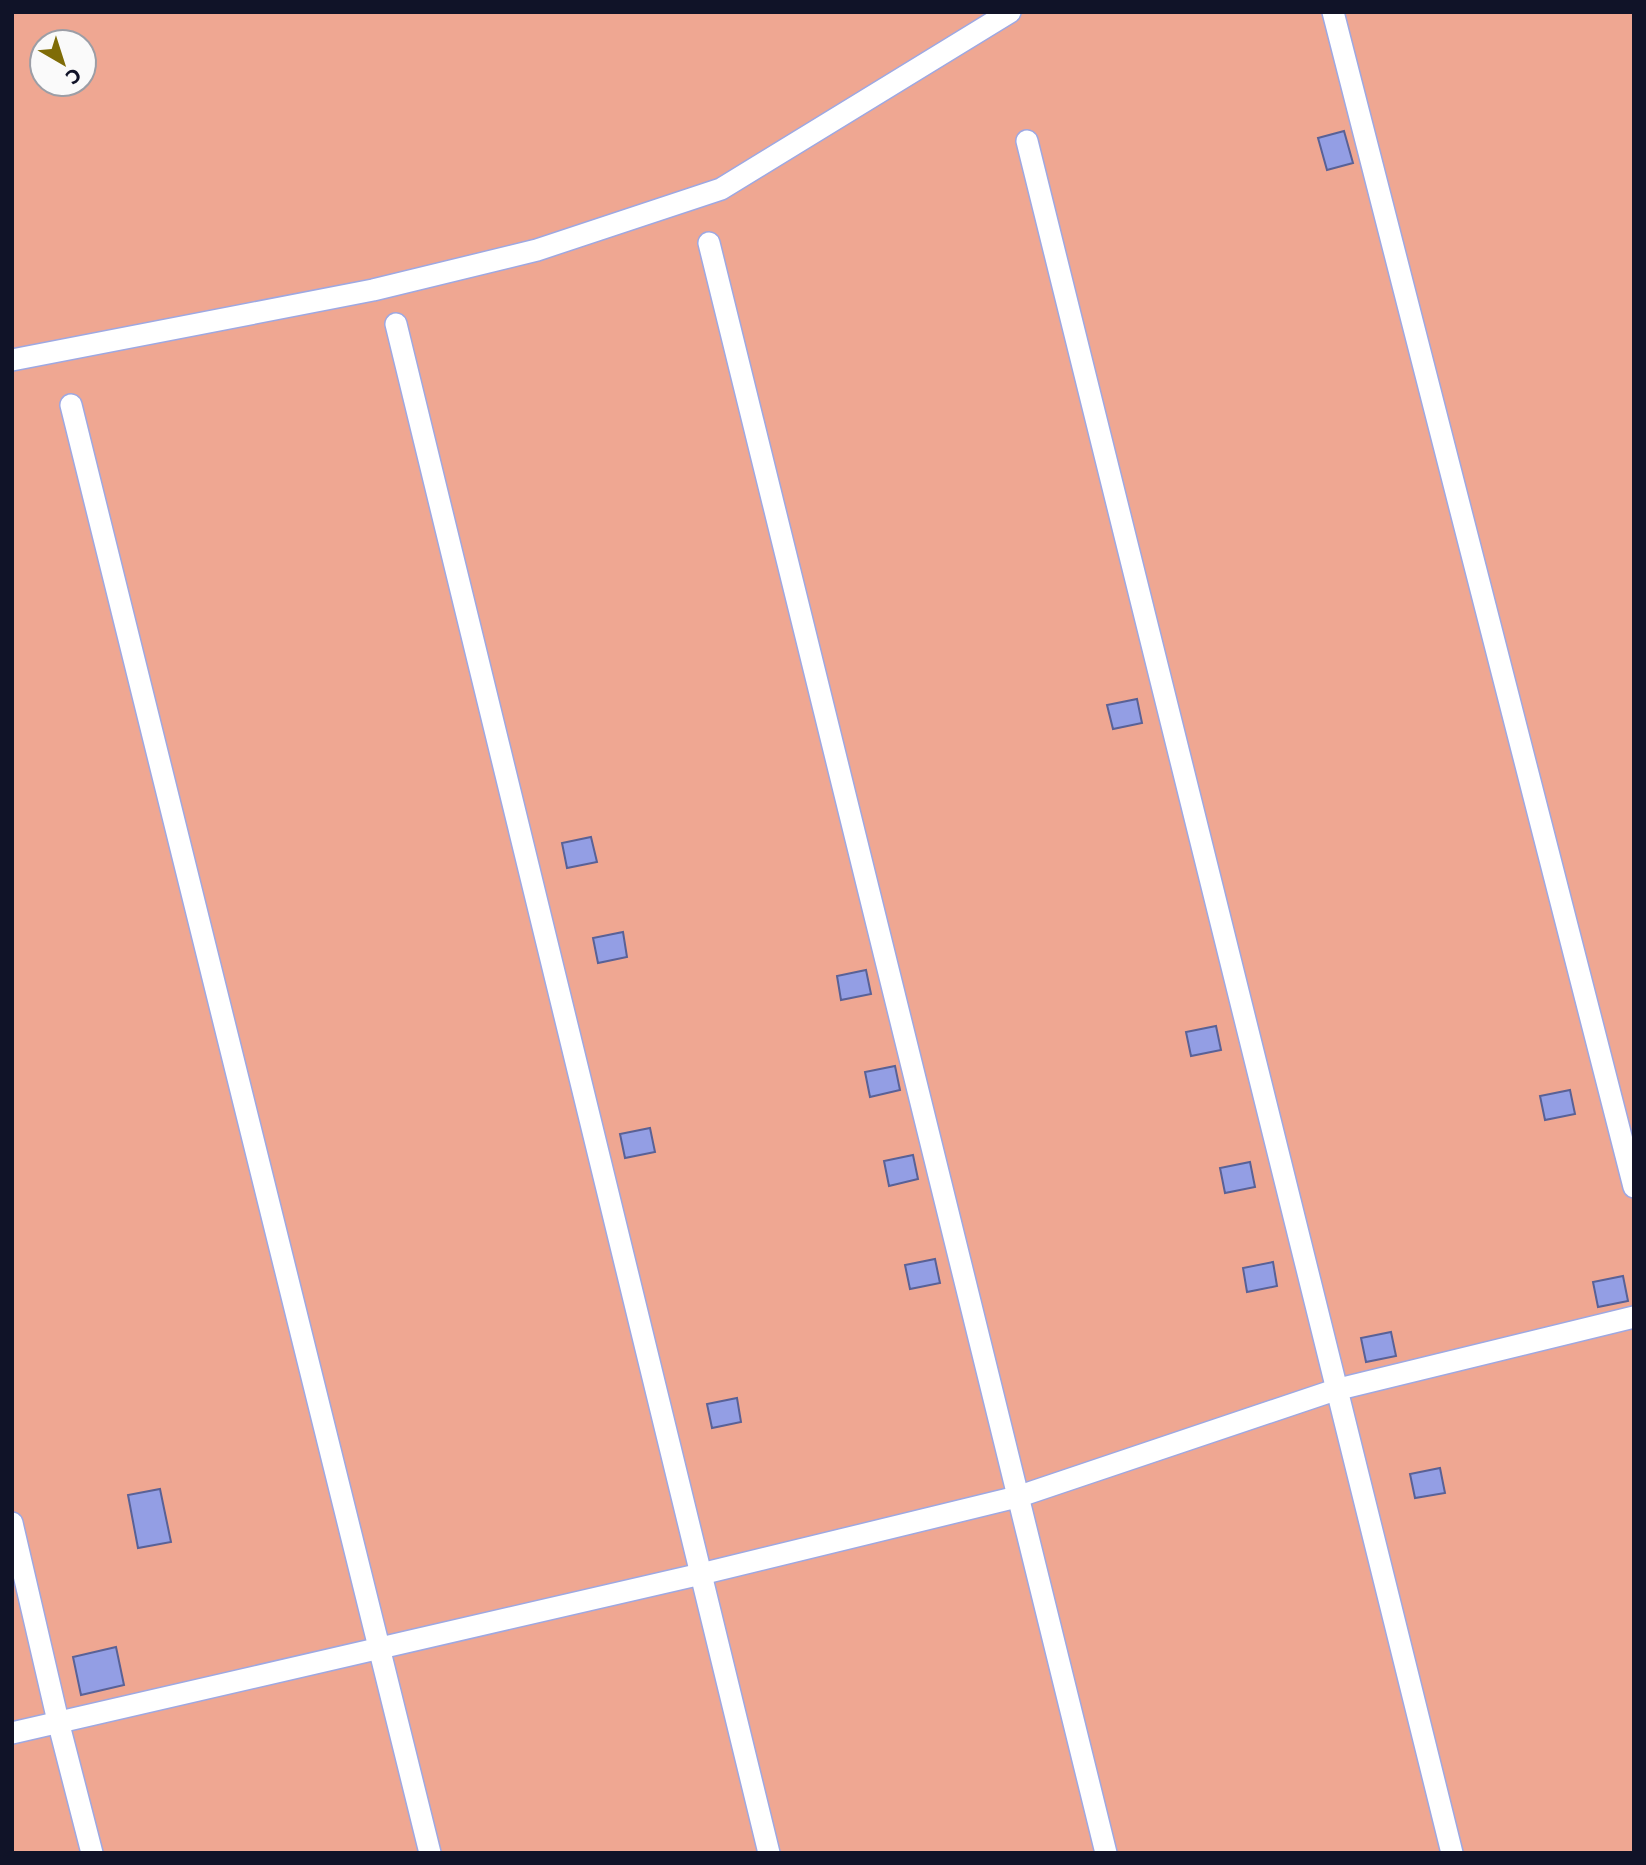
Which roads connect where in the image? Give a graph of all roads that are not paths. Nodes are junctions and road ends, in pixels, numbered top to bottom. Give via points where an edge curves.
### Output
1 (1010, 12) edge
2 (1333, 12) edge
3 (1027, 141) dead end
4 (709, 243) dead end
5 (396, 324) dead end
6 (12, 360) edge
7 (71, 405) dead end
8 (1634, 1187) edge
9 (1634, 1317) edge
10 (1335, 1390) junction
11 (1017, 1497) junction
12 (12, 1524) edge
13 (701, 1574) junction
14 (379, 1647) junction
15 (58, 1721) junction
16 (12, 1733) edge
17 (92, 1853) edge
18 (430, 1853) edge
19 (769, 1853) edge
20 (1106, 1853) edge
21 (1452, 1853) edge

1 - 6 lane via 721,189 537,250 386,287
2 - 8 lane
3 - 10 lane
4 - 11 lane
5 - 13 lane
7 - 14 lane
9 - 10 lane
10 - 11 lane
10 - 21 lane
11 - 13 lane
11 - 20 lane
12 - 15 lane
13 - 14 lane
13 - 19 lane
14 - 15 lane
14 - 18 lane
15 - 16 lane
15 - 17 lane

